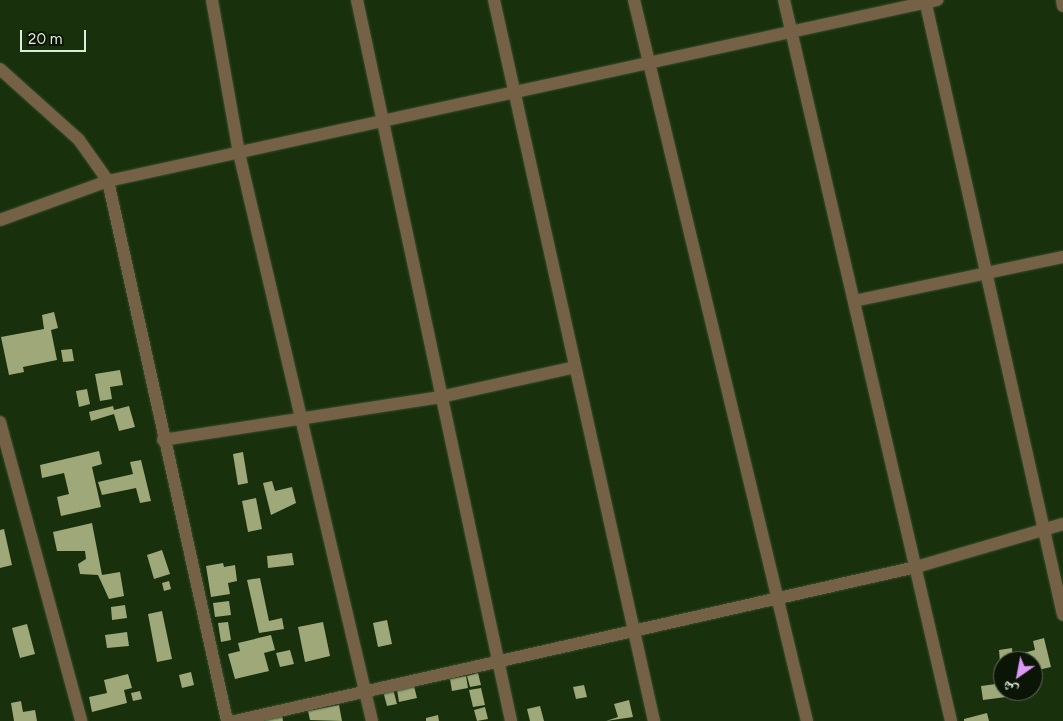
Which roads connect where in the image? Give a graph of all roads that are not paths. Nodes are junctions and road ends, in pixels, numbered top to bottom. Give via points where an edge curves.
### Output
1 (212, 0) edge
2 (357, 0) edge
3 (494, 0) edge
4 (634, 0) edge
5 (784, 0) edge
6 (1062, 0) edge
7 (929, 1) edge
8 (1063, 6) edge
9 (791, 31) junction
10 (647, 62) junction
11 (0, 69) edge
12 (514, 92) junction
13 (382, 118) junction
14 (240, 153) junction
15 (108, 181) junction
16 (0, 220) edge
17 (1063, 257) edge
18 (987, 273) junction
19 (854, 300) junction
20 (575, 367) junction
21 (440, 397) junction
22 (304, 416) junction
23 (0, 422) edge
24 (163, 440) junction
25 (1063, 524) edge
26 (1041, 530) junction
27 (916, 567) junction
28 (777, 597) junction
29 (1063, 616) edge
30 (632, 629) junction
31 (495, 661) junction
32 (365, 690) junction
33 (81, 721) edge
34 (227, 721) edge
35 (235, 721) edge
36 (372, 721) edge
37 (511, 721) edge
38 (654, 721) edge
39 (807, 721) edge
40 (951, 721) edge

1 - 14 street
2 - 13 street
3 - 12 street
4 - 10 street
5 - 9 street
6 - 8 street
7 - 9 street
7 - 18 street
9 - 10 street
9 - 19 street
10 - 12 street
10 - 28 street
11 - 15 street via 79,140
12 - 13 street
12 - 20 street
13 - 14 street
13 - 21 street
14 - 15 street
14 - 22 street
15 - 16 street
15 - 24 street
17 - 18 street
18 - 19 street
18 - 26 street
19 - 27 street
20 - 21 street
20 - 30 street
21 - 22 street
21 - 31 street
22 - 24 street
22 - 32 street
23 - 33 street
24 - 34 street
25 - 26 street
26 - 27 street
26 - 29 street
27 - 28 street
27 - 40 street
28 - 30 street
28 - 39 street
30 - 31 street
30 - 38 street
31 - 32 street
31 - 37 street
32 - 35 street
32 - 36 street

